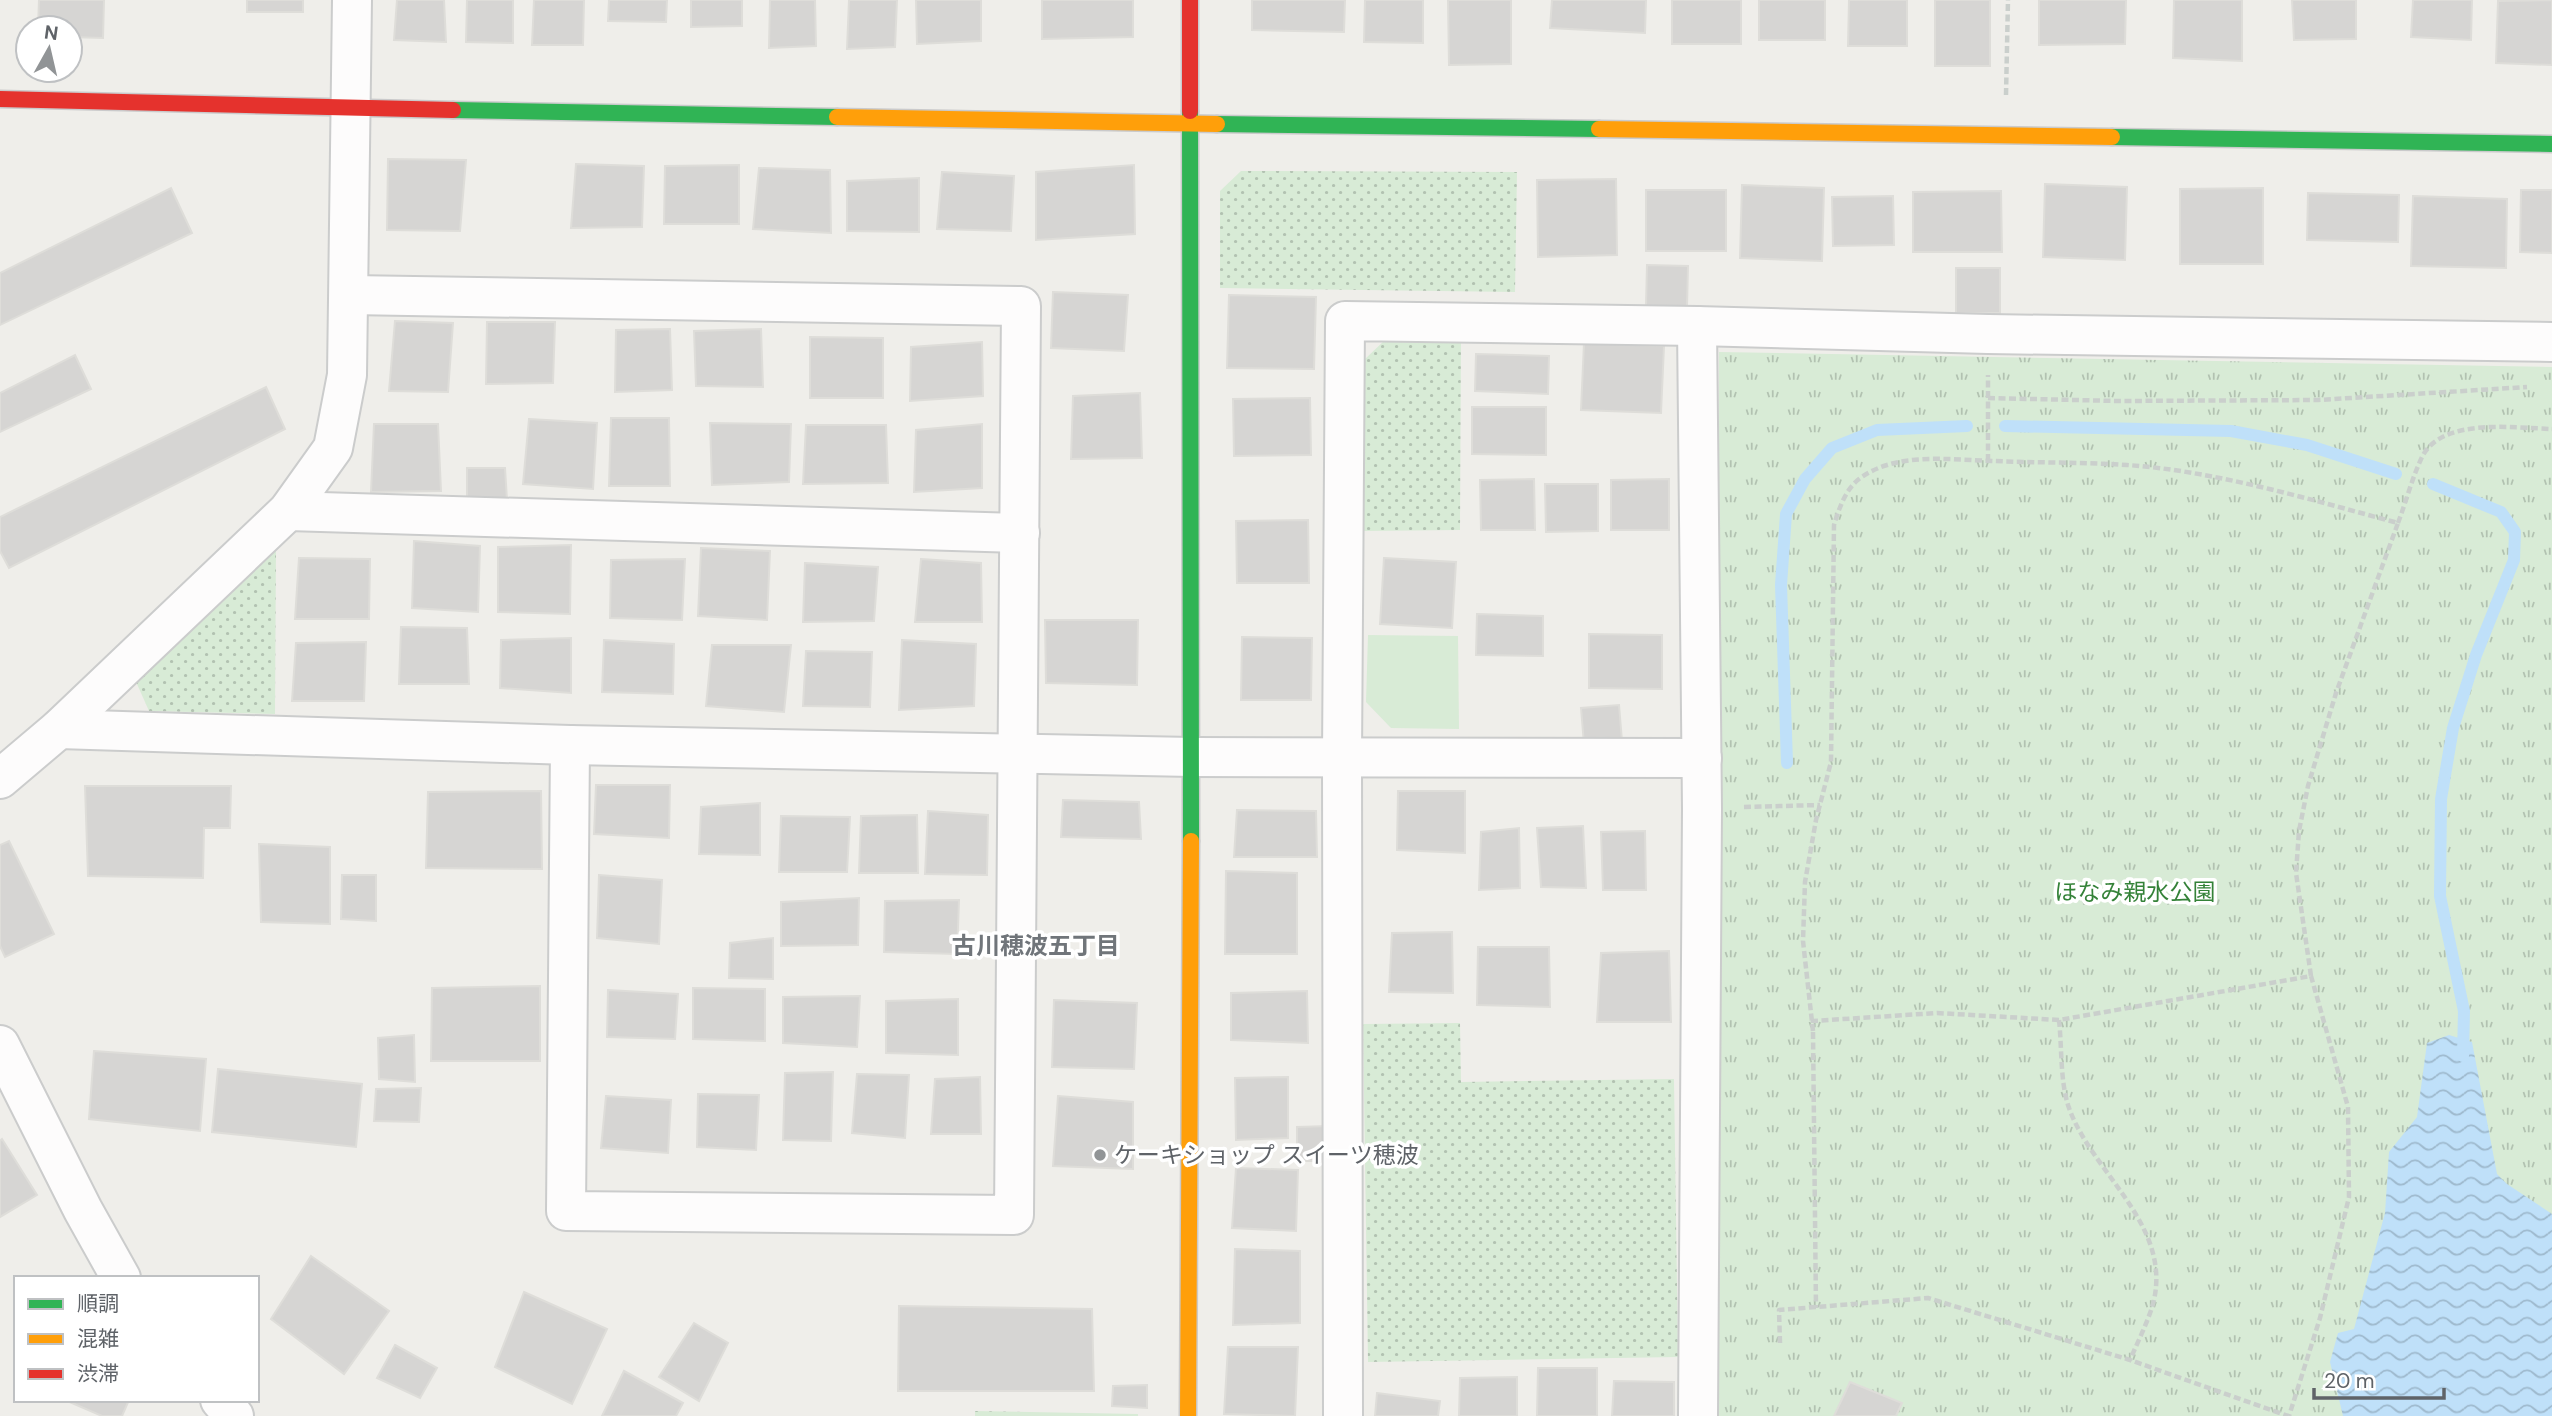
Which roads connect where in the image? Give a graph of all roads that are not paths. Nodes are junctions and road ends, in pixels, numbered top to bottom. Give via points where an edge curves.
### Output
1 (352, 0) edge
2 (1190, 0) edge
3 (0, 99) edge
4 (350, 109) junction
5 (1190, 124) junction
6 (2552, 144) edge
7 (350, 295) junction
8 (1697, 326) junction
9 (2552, 342) edge
10 (288, 510) junction
11 (1020, 533) junction
12 (59, 729) junction
13 (570, 745) junction
14 (1018, 753) junction
15 (1192, 757) junction
16 (1342, 757) junction
17 (1702, 758) junction
18 (0, 779) edge
19 (0, 1045) edge
20 (120, 1276) edge
21 (222, 1402) edge
22 (234, 1416) edge
23 (1188, 1416) edge
24 (1343, 1416) edge
25 (1698, 1416) edge

1 - 4 street
2 - 5 street
3 - 4 street
4 - 5 street
4 - 7 street
5 - 6 street
5 - 15 street
7 - 10 street via 347,375 333,448
7 - 11 street via 1021,306
8 - 9 street
8 - 16 street via 1345,321
8 - 17 street
10 - 11 street
10 - 12 street
11 - 14 street
12 - 13 street
12 - 18 street
13 - 14 street
13 - 14 street via 566,1211 1014,1215
14 - 15 street
15 - 16 street
15 - 23 street
16 - 17 street
16 - 24 street
17 - 25 street
19 - 20 street
21 - 22 street

